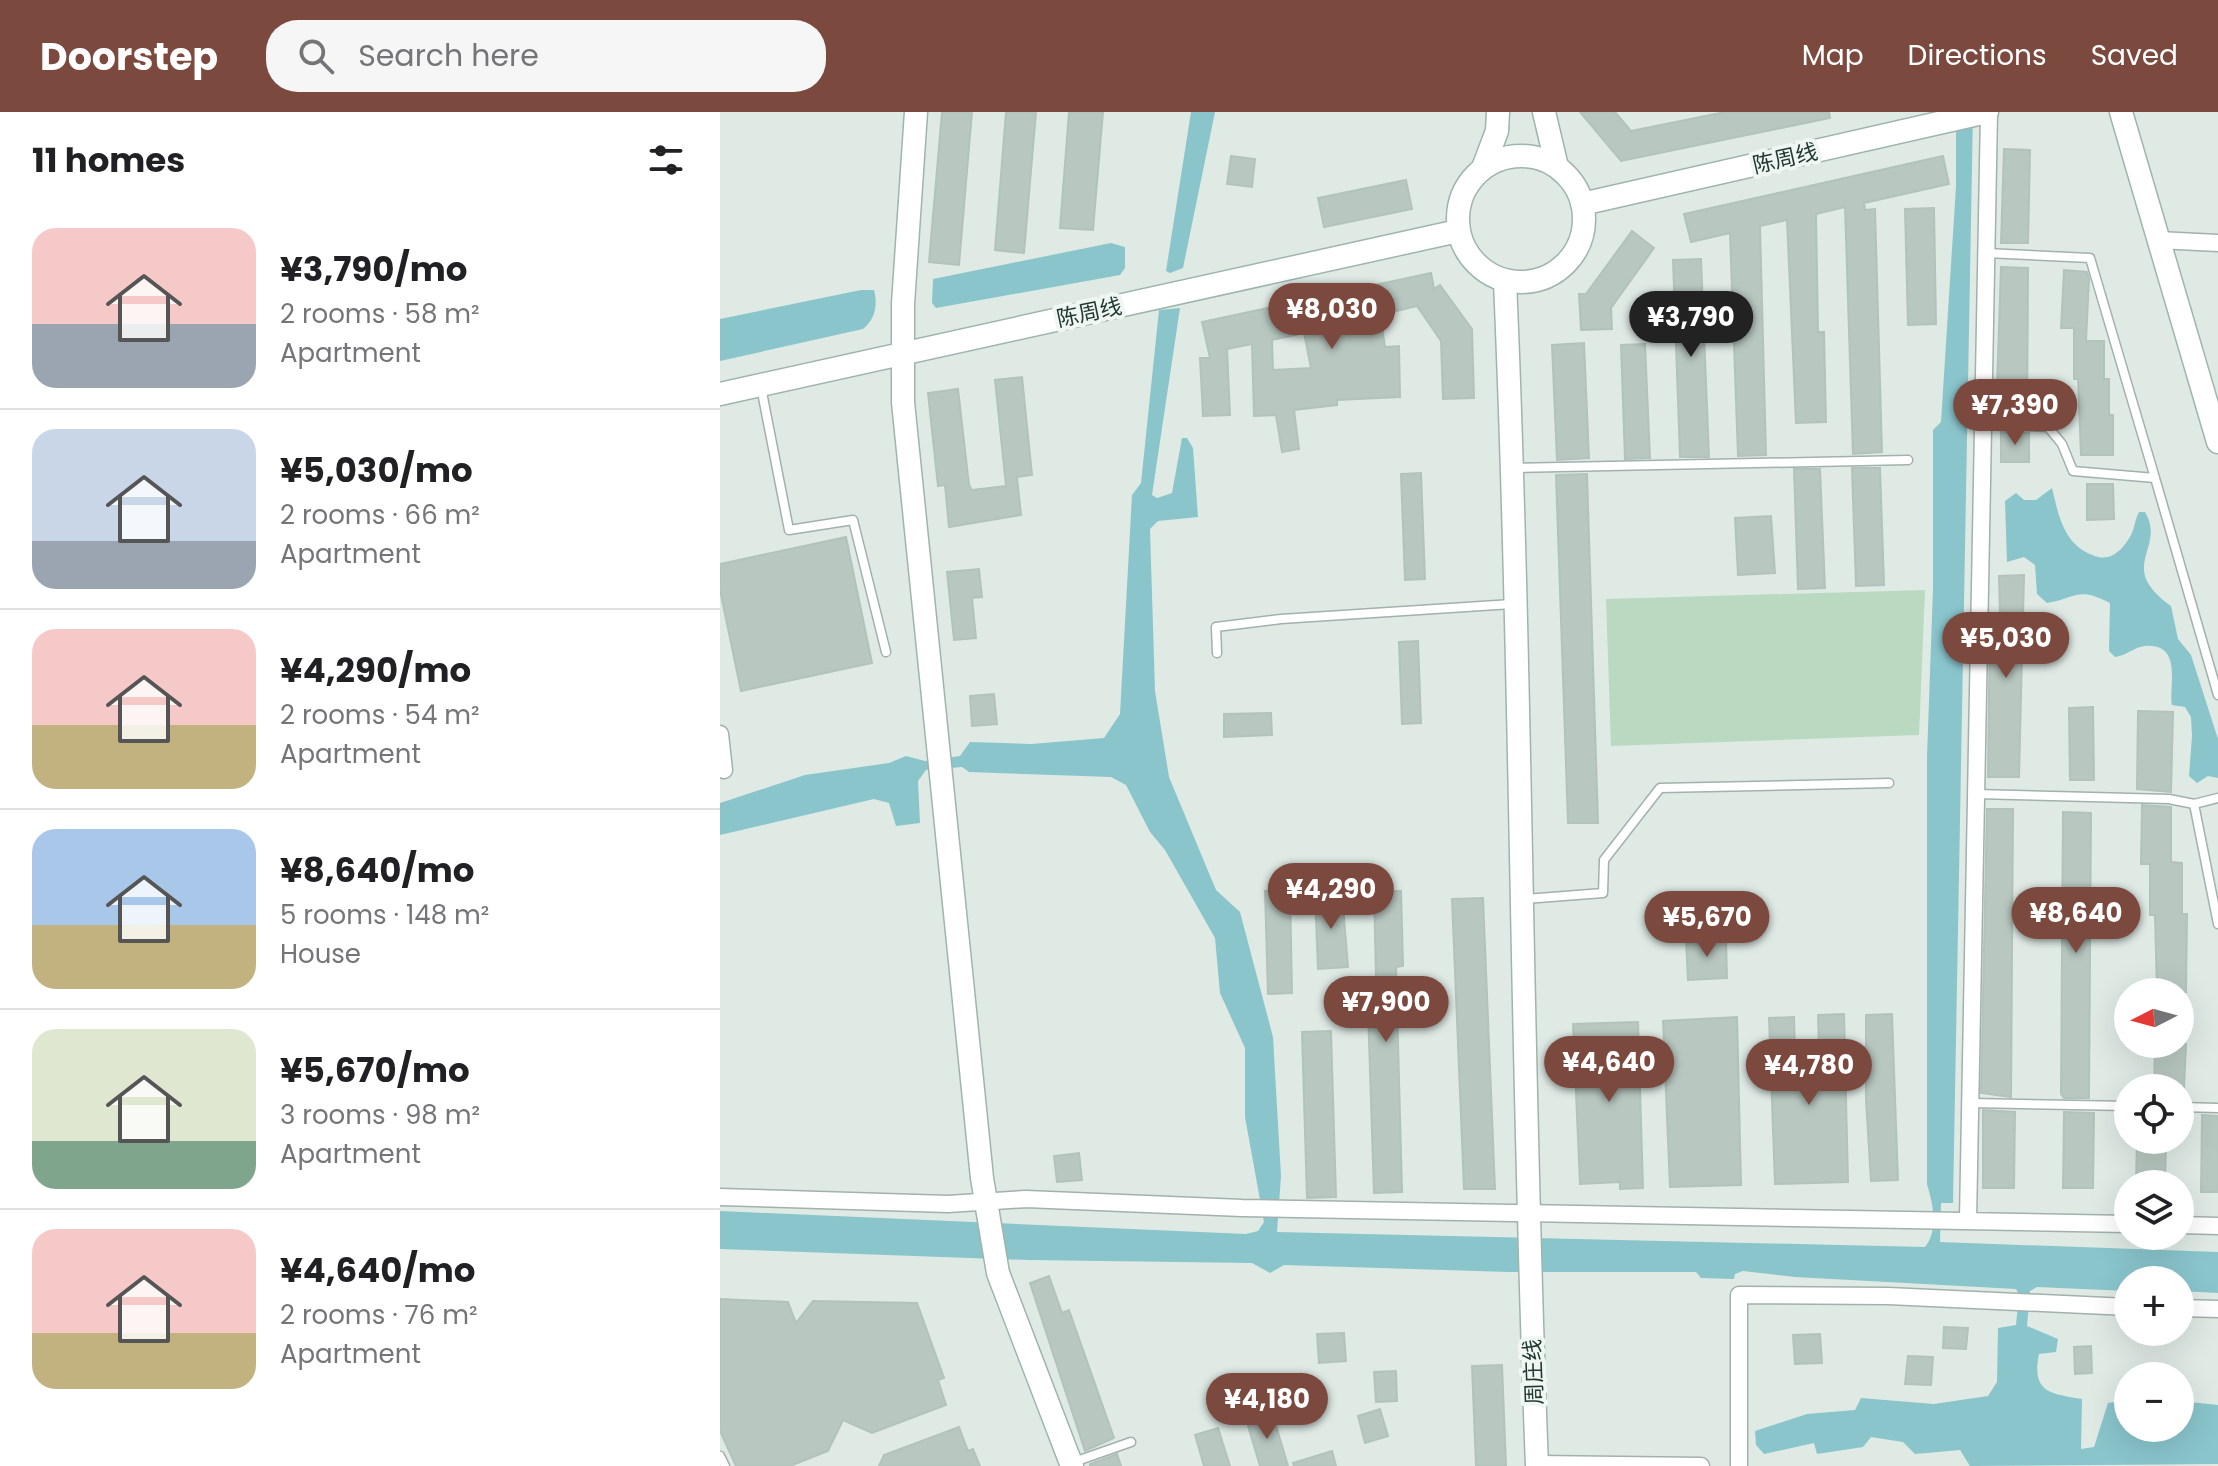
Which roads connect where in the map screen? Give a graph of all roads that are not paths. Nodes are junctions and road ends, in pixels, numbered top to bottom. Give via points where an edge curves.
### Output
1 (916, 112) edge
2 (1498, 112) edge
3 (1544, 112) edge
4 (1988, 112) edge
5 (2121, 112) edge
6 (1557, 167) junction
7 (1483, 168) junction
8 (1582, 204) junction
9 (1458, 231) junction
10 (2158, 240) junction
11 (2218, 243) edge
12 (1986, 253) junction
13 (1505, 281) junction
14 (903, 353) junction
15 (760, 385) junction
16 (720, 394) edge
17 (2214, 418) edge
18 (1983, 424) junction
19 (2218, 442) edge
20 (1908, 460) dead end
21 (1513, 468) junction
22 (2155, 478) junction
23 (1517, 603) junction
24 (886, 652) dead end
25 (1217, 653) dead end
26 (2218, 695) edge
27 (720, 734) edge
28 (724, 770) dead end
29 (1889, 783) dead end
30 (1976, 794) junction
31 (2218, 798) edge
32 (2194, 804) junction
33 (1522, 899) junction
34 (2218, 924) edge
35 (1970, 1103) junction
36 (2114, 1106) edge
37 (2194, 1107) edge
38 (2218, 1108) edge
39 (720, 1197) edge
40 (986, 1208) junction
41 (1528, 1218) junction
42 (1968, 1220) junction
43 (2114, 1224) edge
44 (2194, 1225) edge
45 (2218, 1226) edge
46 (2114, 1306) edge
47 (2194, 1308) edge
48 (2218, 1309) edge
49 (1131, 1442) dead end
50 (720, 1456) edge
51 (1071, 1464) edge
52 (1537, 1465) edge
53 (725, 1466) edge
54 (1701, 1466) edge
55 (1739, 1466) edge

1 - 14 street
2 - 7 street
3 - 6 street
4 - 8 street, 陈周线
4 - 12 street
5 - 10 street
6 - 7 street via 1533,157 1507,157
6 - 8 street via 1573,183
7 - 9 street via 1467,185
8 - 13 street via 1584,226 1566,265 1537,280
9 - 13 street via 1467,253 1484,271
9 - 14 street, 陈周线
10 - 11 street
10 - 17 street
12 - 18 street
12 - 22 lane via 2090,258
13 - 21 street, 周庄线
14 - 15 street, 陈周线
14 - 40 street via 903,402
15 - 16 street, 陈周线
15 - 24 lane via 789,530 853,520
17 - 19 street
18 - 22 lane via 2048,427 2073,471
18 - 30 street
20 - 21 lane
21 - 23 street, 周庄线
22 - 26 lane
23 - 25 lane via 1216,627
23 - 33 street, 周庄线
27 - 28 street
29 - 33 lane via 1660,788 1604,860 1603,893
30 - 32 lane
30 - 35 street
31 - 32 lane
32 - 34 lane
33 - 41 street, 周庄线
35 - 36 lane
35 - 42 street
37 - 38 lane
39 - 40 street
40 - 41 street via 1026,1199
40 - 51 street via 998,1273
41 - 42 street
41 - 52 street, 周庄线
42 - 43 street
44 - 45 street
46 - 55 street via 1739,1295
47 - 48 street
49 - 51 lane
50 - 53 lane
52 - 54 street

